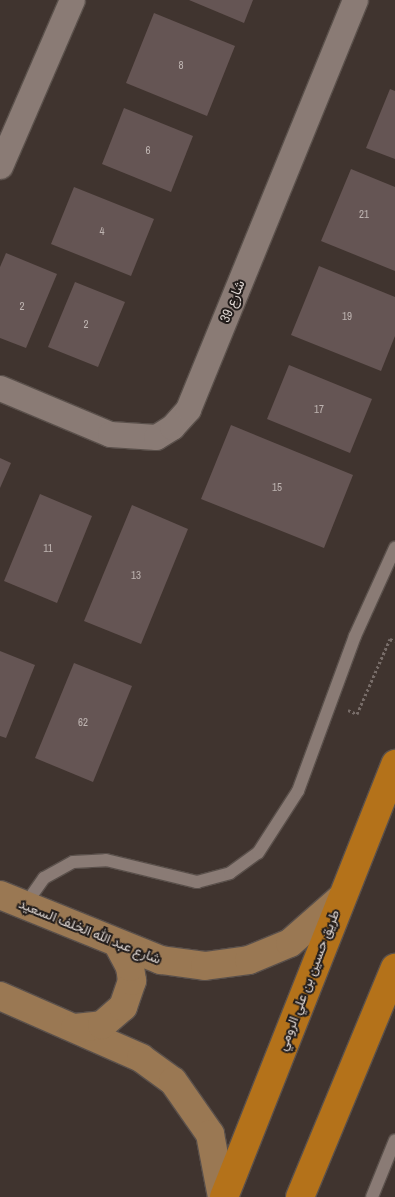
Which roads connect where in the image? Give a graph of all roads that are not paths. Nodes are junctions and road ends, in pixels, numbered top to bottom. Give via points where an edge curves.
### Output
1 (72, 0) edge
2 (354, 0) edge
3 (0, 166) edge
4 (0, 388) edge
5 (395, 548) edge
6 (395, 764) edge
7 (0, 895) edge
8 (340, 899) junction
9 (25, 905) junction
10 (117, 943) junction
11 (395, 968) edge
12 (0, 996) edge
13 (75, 1028) junction
14 (395, 1140) edge
15 (223, 1197) edge
16 (300, 1197) edge
17 (372, 1197) edge

1 - 3 street
2 - 4 street, شارع 39 via 188,408 172,427 156,437 110,434
5 - 9 lane via 355,636 298,791 258,852 230,873 197,882 106,860 73,862 44,878
6 - 8 highway, طريق حسين بن علي الرومي
7 - 9 main road, شارع عبد الله الخلف السعيد
8 - 10 main road, شارع عبد الله الخلف السعيد via 290,943 227,965 182,965
8 - 15 highway, طريق حسين بن علي الرومي
9 - 10 main road, شارع عبد الله الخلف السعيد
10 - 13 main road via 130,967 132,981 123,1007 102,1025
11 - 16 highway
12 - 13 main road
13 - 15 main road via 141,1058 186,1095 210,1134
14 - 17 lane

